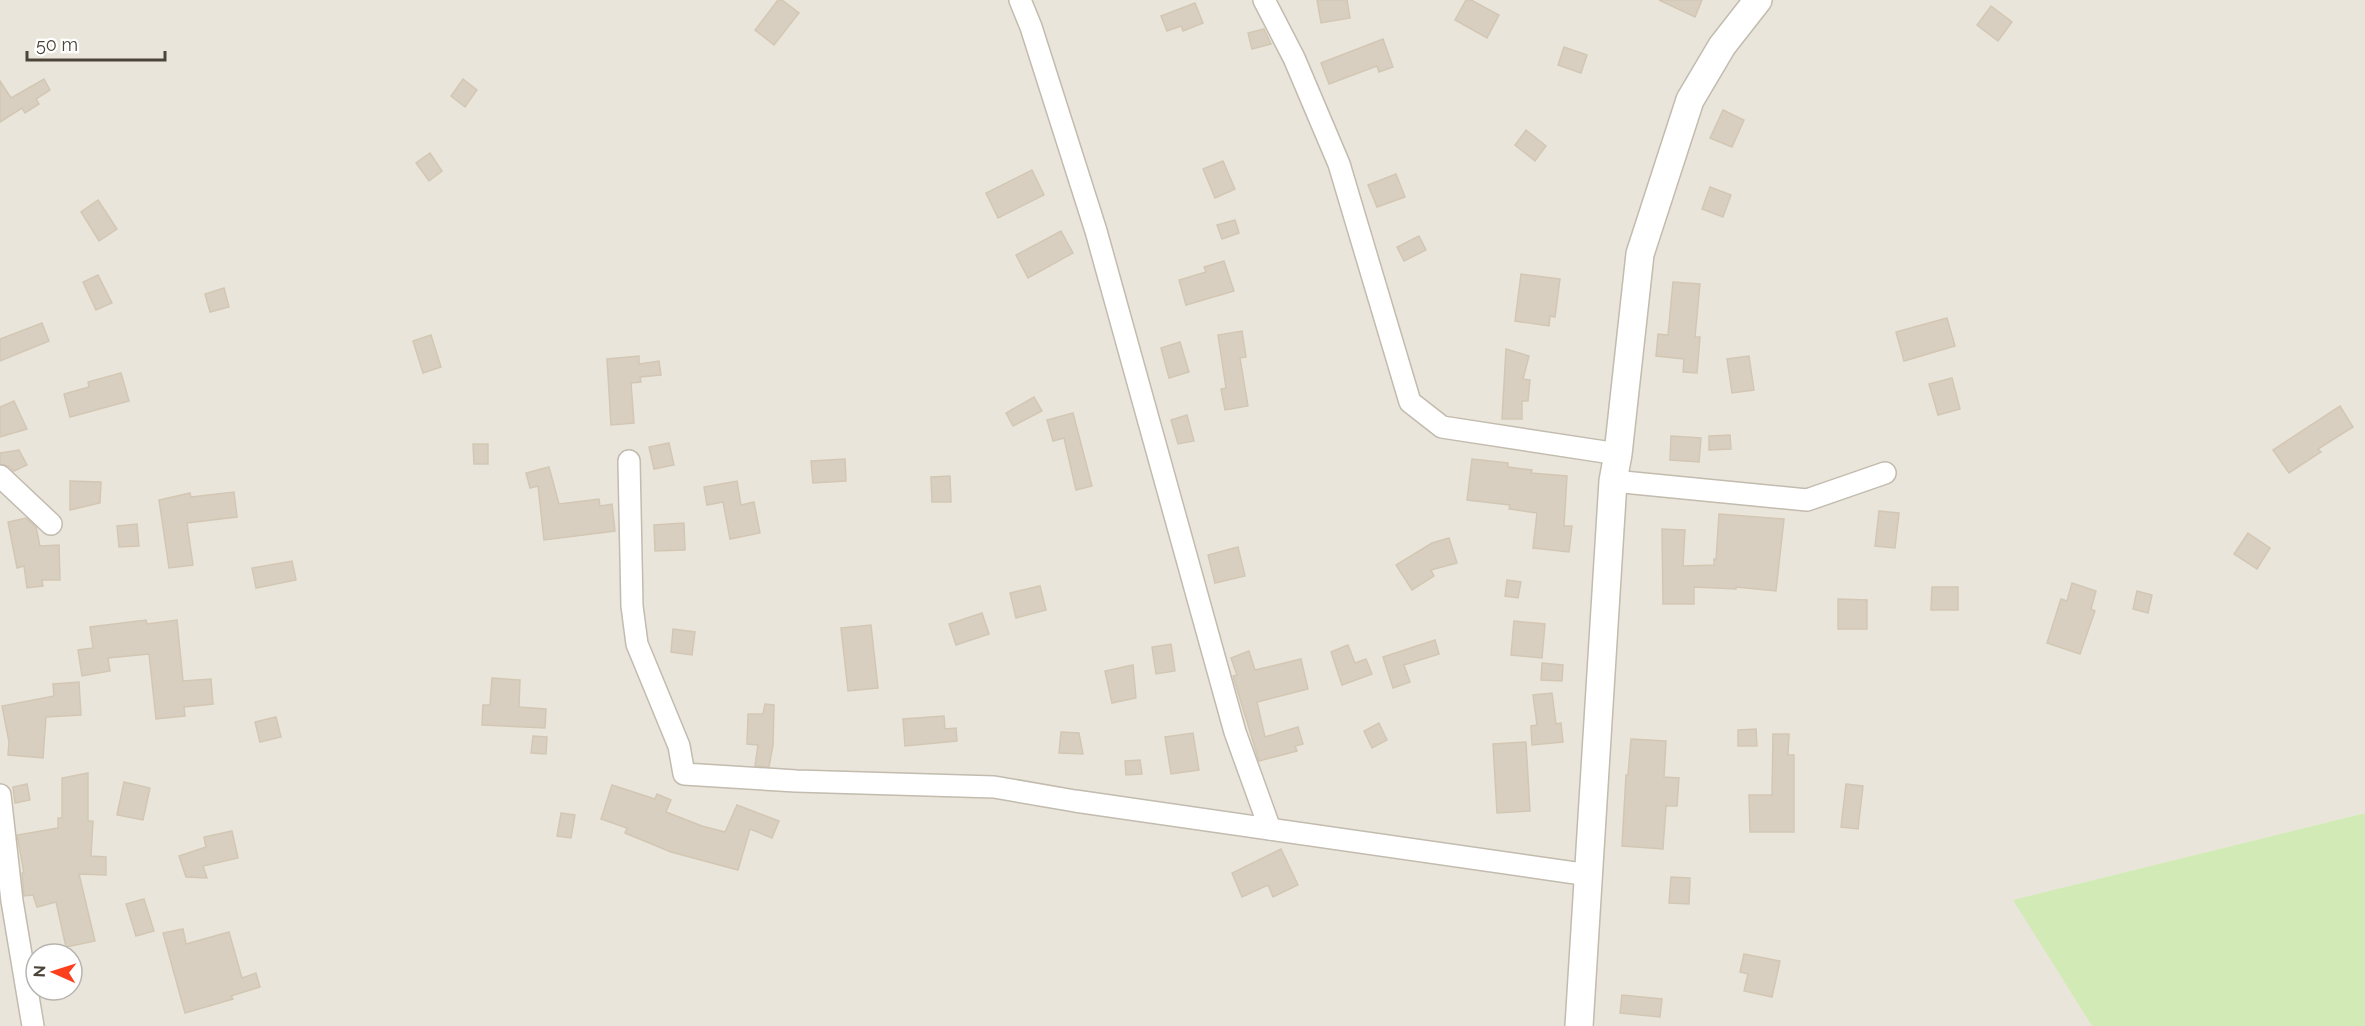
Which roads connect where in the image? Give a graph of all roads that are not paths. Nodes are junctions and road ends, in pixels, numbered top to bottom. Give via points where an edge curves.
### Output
1 (1020, 0) edge
2 (1264, 0) edge
3 (1758, 0) edge
4 (1618, 454) junction
5 (629, 461) dead end
6 (1885, 473) dead end
7 (0, 476) edge
8 (1612, 481) junction
9 (51, 524) dead end
10 (0, 795) edge
11 (1270, 829) junction
12 (1588, 875) junction
13 (33, 1026) edge
14 (1579, 1026) edge

1 - 11 street via 1096,231 1235,732
2 - 4 street via 1294,58 1339,164 1410,402 1442,427
3 - 4 street via 1722,46 1690,100 1640,254
4 - 8 street
5 - 11 street via 632,606 637,644 679,746 684,774 994,787
6 - 8 street via 1807,500
7 - 9 street
8 - 12 street
10 - 13 street via 12,901
11 - 12 street
12 - 14 street

